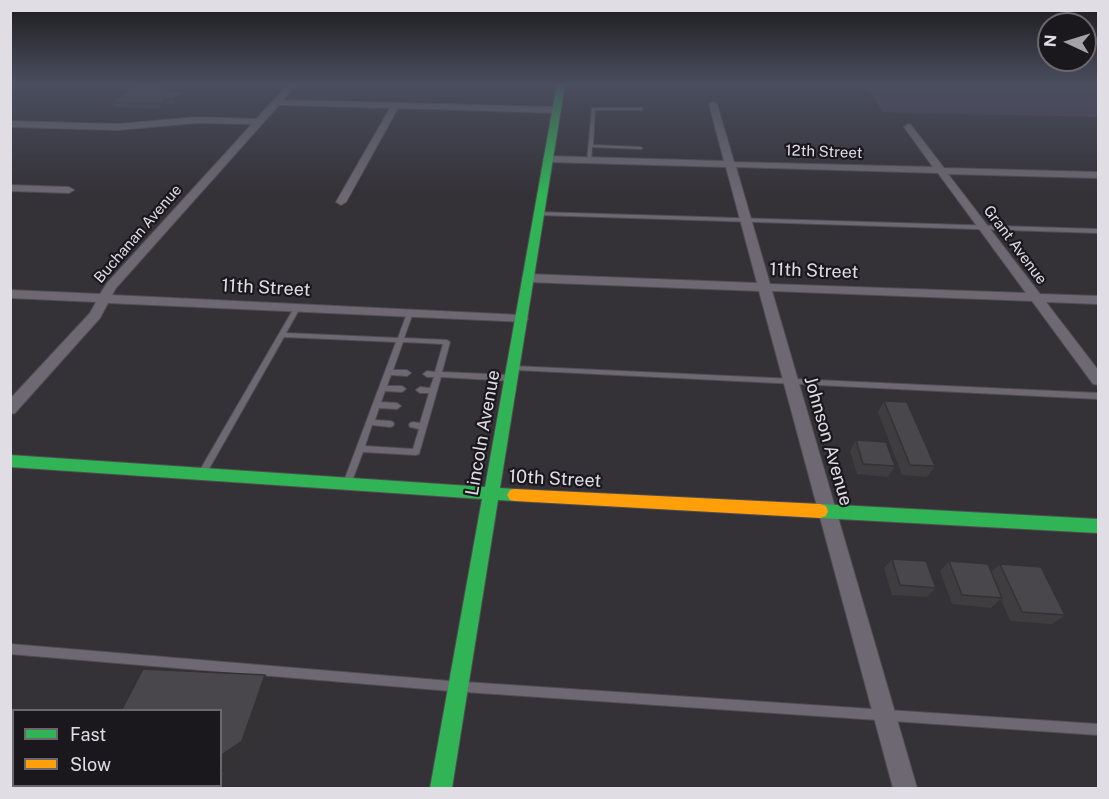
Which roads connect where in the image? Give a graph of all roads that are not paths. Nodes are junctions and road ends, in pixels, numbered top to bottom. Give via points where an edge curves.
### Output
1 (182, 121) edge
2 (236, 121) edge
3 (386, 121) edge
4 (554, 121) edge
5 (592, 121) edge
6 (718, 121) edge
7 (258, 122) joint
8 (10, 124) edge
9 (908, 127) dead end
10 (590, 146) junction
11 (640, 148) dead end
12 (548, 159) junction
13 (589, 160) junction
14 (730, 164) junction
15 (940, 170) junction
16 (1098, 175) edge
17 (10, 188) edge
18 (69, 190) dead end
19 (341, 202) dead end
20 (538, 214) junction
21 (746, 219) junction
22 (983, 227) junction
23 (1098, 231) edge
24 (528, 278) junction
25 (764, 287) junction
26 (10, 294) edge
27 (1036, 298) junction
28 (102, 299) junction
29 (1098, 300) edge
30 (297, 308) junction
31 (410, 313) junction
32 (521, 319) junction
33 (282, 335) junction
34 (400, 340) junction
35 (388, 372) junction
36 (407, 373) dead end
37 (511, 373) junction
38 (427, 374) dead end
39 (438, 375) junction
40 (1098, 380) edge
41 (791, 381) junction
42 (382, 388) junction
43 (402, 389) dead end
44 (420, 390) dead end
45 (433, 391) junction
46 (1098, 396) edge
47 (377, 405) junction
48 (397, 406) dead end
49 (417, 407) dead end
50 (428, 408) junction
51 (10, 409) edge
52 (370, 422) junction
53 (390, 423) dead end
54 (413, 425) dead end
55 (423, 426) junction
56 (360, 448) junction
57 (10, 461) edge
58 (202, 473) junction
59 (348, 483) junction
60 (491, 493) junction
61 (827, 511) junction
62 (1098, 526) edge
63 (10, 649) edge
64 (458, 687) junction
65 (884, 715) junction
66 (1098, 730) edge
67 (441, 789) edge
68 (905, 789) edge

1 - 8 street via 117,127
2 - 7 street
3 - 19 street
4 - 12 main road, Lincoln Avenue
5 - 10 lane
6 - 14 street, Johnson Avenue
7 - 28 street, Buchanan Avenue
9 - 15 street, Grant Avenue
10 - 11 lane
10 - 13 lane
12 - 13 street, 12th Street
12 - 20 main road, Lincoln Avenue
13 - 14 street, 12th Street
14 - 15 street, 12th Street
14 - 21 street, Johnson Avenue
15 - 16 street, 12th Street
15 - 22 street, Grant Avenue
17 - 18 street
20 - 21 lane
20 - 24 main road, Lincoln Avenue
21 - 22 lane
21 - 25 street, Johnson Avenue
22 - 23 lane
22 - 27 street, Grant Avenue
24 - 25 street, 11th Street
24 - 32 main road, Lincoln Avenue
25 - 27 street, 11th Street
25 - 41 street, Johnson Avenue
26 - 28 street, 11th Street
27 - 29 street, 11th Street
27 - 40 street, Grant Avenue
28 - 30 street, 11th Street
28 - 51 street, Buchanan Avenue via 95,315
30 - 31 street, 11th Street
30 - 33 lane
31 - 32 street, 11th Street
31 - 34 lane
32 - 37 main road, Lincoln Avenue
33 - 34 lane
33 - 58 lane
34 - 35 lane
34 - 39 lane via 447,342
35 - 36 lane
35 - 42 lane
37 - 39 lane
37 - 41 lane
37 - 60 main road, Lincoln Avenue
38 - 39 lane
39 - 45 lane
41 - 46 lane
41 - 61 street, Johnson Avenue
42 - 43 lane
42 - 47 lane
44 - 45 lane
45 - 50 lane
47 - 48 lane
47 - 52 lane
49 - 50 lane
50 - 55 lane
52 - 53 lane
52 - 56 lane
54 - 55 lane
55 - 56 lane via 416,452
56 - 59 lane
57 - 58 main road, 10th Street
58 - 59 main road, 10th Street
59 - 60 main road, 10th Street
60 - 61 main road, 10th Street
60 - 64 main road, Lincoln Avenue
61 - 62 main road, 10th Street
61 - 65 street, Johnson Avenue
63 - 64 lane
64 - 65 lane
64 - 67 main road, Lincoln Avenue
65 - 66 lane
65 - 68 street, Johnson Avenue

